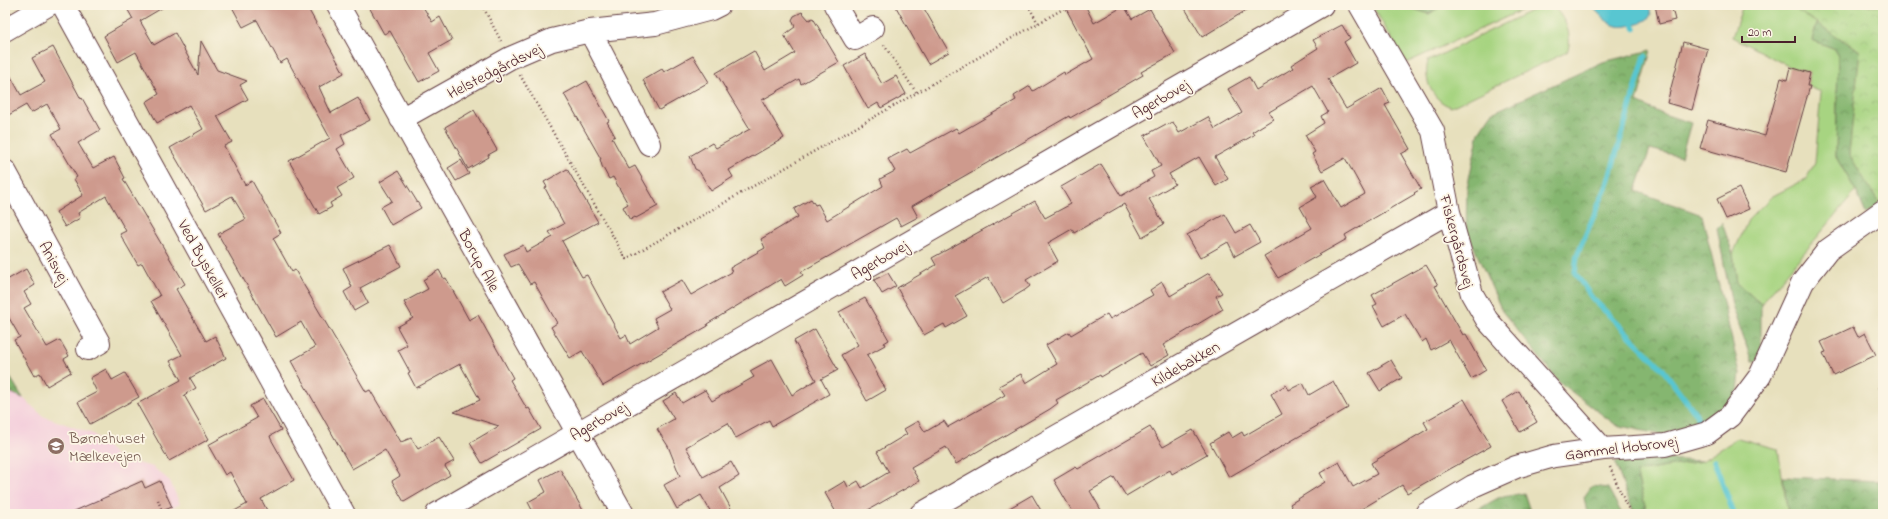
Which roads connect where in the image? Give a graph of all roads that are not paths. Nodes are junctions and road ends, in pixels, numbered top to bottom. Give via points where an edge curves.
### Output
1 (48, 5) edge
2 (63, 5) edge
3 (338, 5) edge
4 (719, 5) edge
5 (835, 5) edge
6 (1322, 5) edge
7 (1360, 5) edge
8 (652, 14) edge
9 (873, 28) road end
10 (5, 30) edge
11 (590, 31) junction
12 (401, 119) junction
13 (649, 144) dead end
14 (5, 171) edge
15 (1883, 211) edge
16 (1449, 212) junction
17 (88, 349) dead end
18 (577, 432) junction
19 (1603, 449) junction
20 (344, 514) edge
21 (437, 514) edge
22 (623, 514) edge
23 (921, 514) edge
24 (1426, 514) edge

1 - 10 street
2 - 20 street, Ved Byskellet
3 - 12 street, Borup Alle
4 - 8 street, Helstedgårdsvej via 711,9
5 - 9 street via 855,39
6 - 18 street, Agerbovej
7 - 16 street, Fiskergårdsvej via 1433,131
8 - 11 street, Helstedgårdsvej
11 - 12 street, Helstedgårdsvej via 552,40 510,58
11 - 13 street
12 - 18 street, Borup Alle
14 - 17 street, Anisvej via 99,343
15 - 19 street, Gammel Hobrovej via 1828,250 1803,282 1760,376 1730,416 1707,433 1665,445
16 - 19 street, Fiskergårdsvej via 1472,294 1487,320
16 - 23 street, Kildebakken
18 - 21 street, Agerbovej
18 - 22 street, Borup Alle
19 - 24 street, Gammel Hobrovej via 1554,456 1516,467 1473,486

